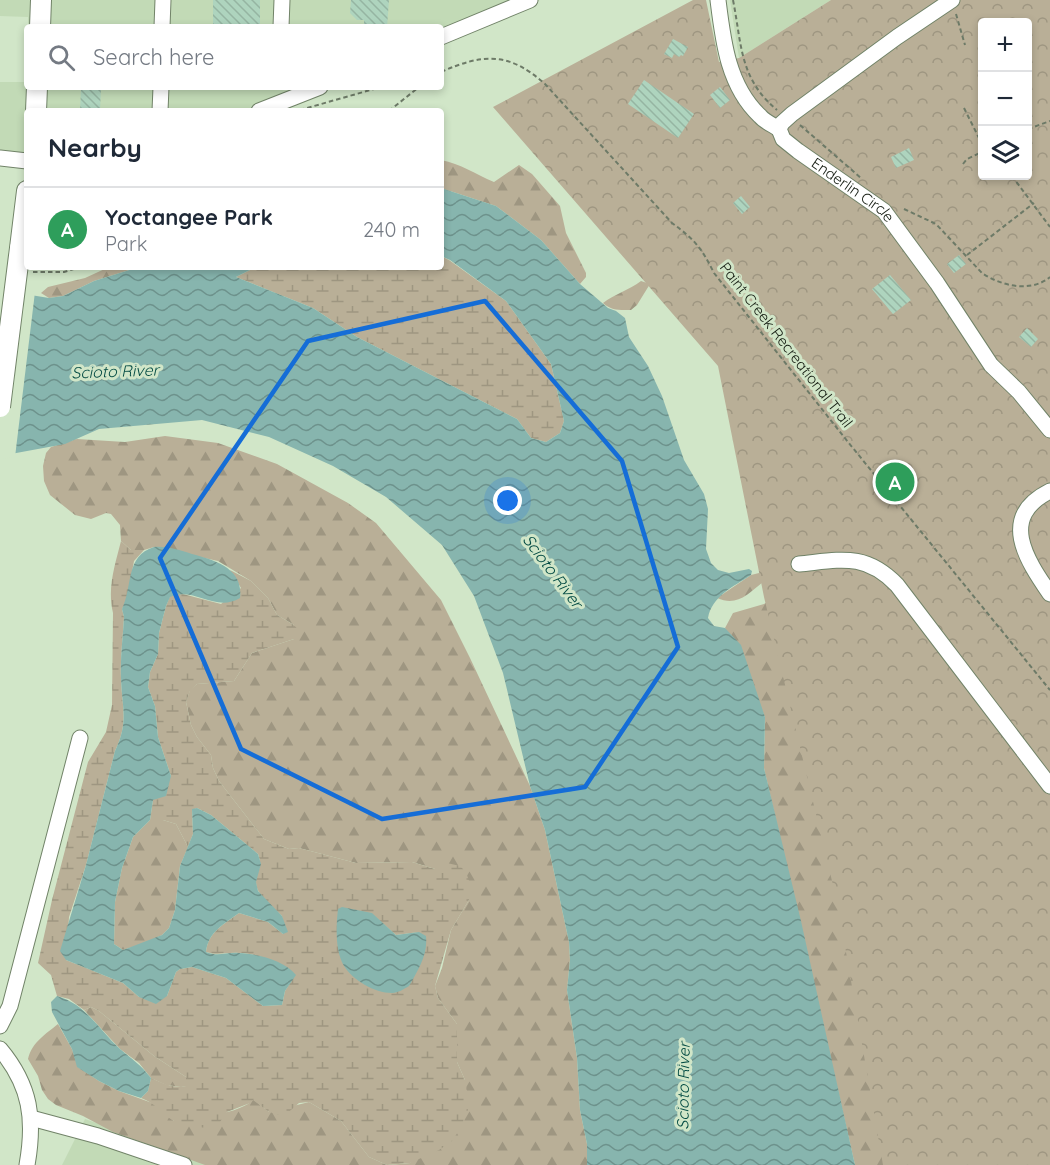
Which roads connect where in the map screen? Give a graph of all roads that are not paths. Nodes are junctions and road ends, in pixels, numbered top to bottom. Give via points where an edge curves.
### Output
1 (41, 0) edge
2 (163, 0) edge
3 (282, 0) edge
4 (530, 0) edge
5 (718, 0) edge
6 (952, 0) edge
7 (40, 24) edge
8 (162, 24) edge
9 (281, 24) edge
10 (444, 36) edge
11 (37, 90) edge
12 (161, 90) edge
13 (279, 90) edge
14 (312, 90) edge
15 (280, 103) junction
16 (36, 108) edge
17 (160, 108) edge
18 (268, 108) edge
19 (779, 129) junction
20 (0, 158) edge
21 (24, 161) edge
22 (24, 215) edge
23 (0, 407) edge
24 (1050, 430) edge
25 (1050, 491) edge
26 (799, 564) dead end
27 (1050, 594) edge
28 (80, 738) dead end
29 (1050, 786) edge
30 (0, 1026) edge
31 (0, 1049) edge
32 (31, 1118) junction
33 (27, 1165) edge
34 (184, 1165) edge

1 - 7 main road
2 - 8 street
3 - 9 street
4 - 10 street
5 - 19 street, Enderlin Circle via 723,47 735,82 760,117
6 - 19 street via 792,114
11 - 16 main road
12 - 17 street
13 - 15 street
14 - 15 street
15 - 18 street
19 - 24 street, Enderlin Circle via 783,139 798,151 884,211 938,283 991,365
20 - 21 street
22 - 23 main road, bridge
25 - 27 street via 1028,507 1020,532 1028,560
26 - 29 street via 851,559 886,573
28 - 30 street via 10,1006
31 - 32 street via 26,1094
32 - 33 street
32 - 34 street

